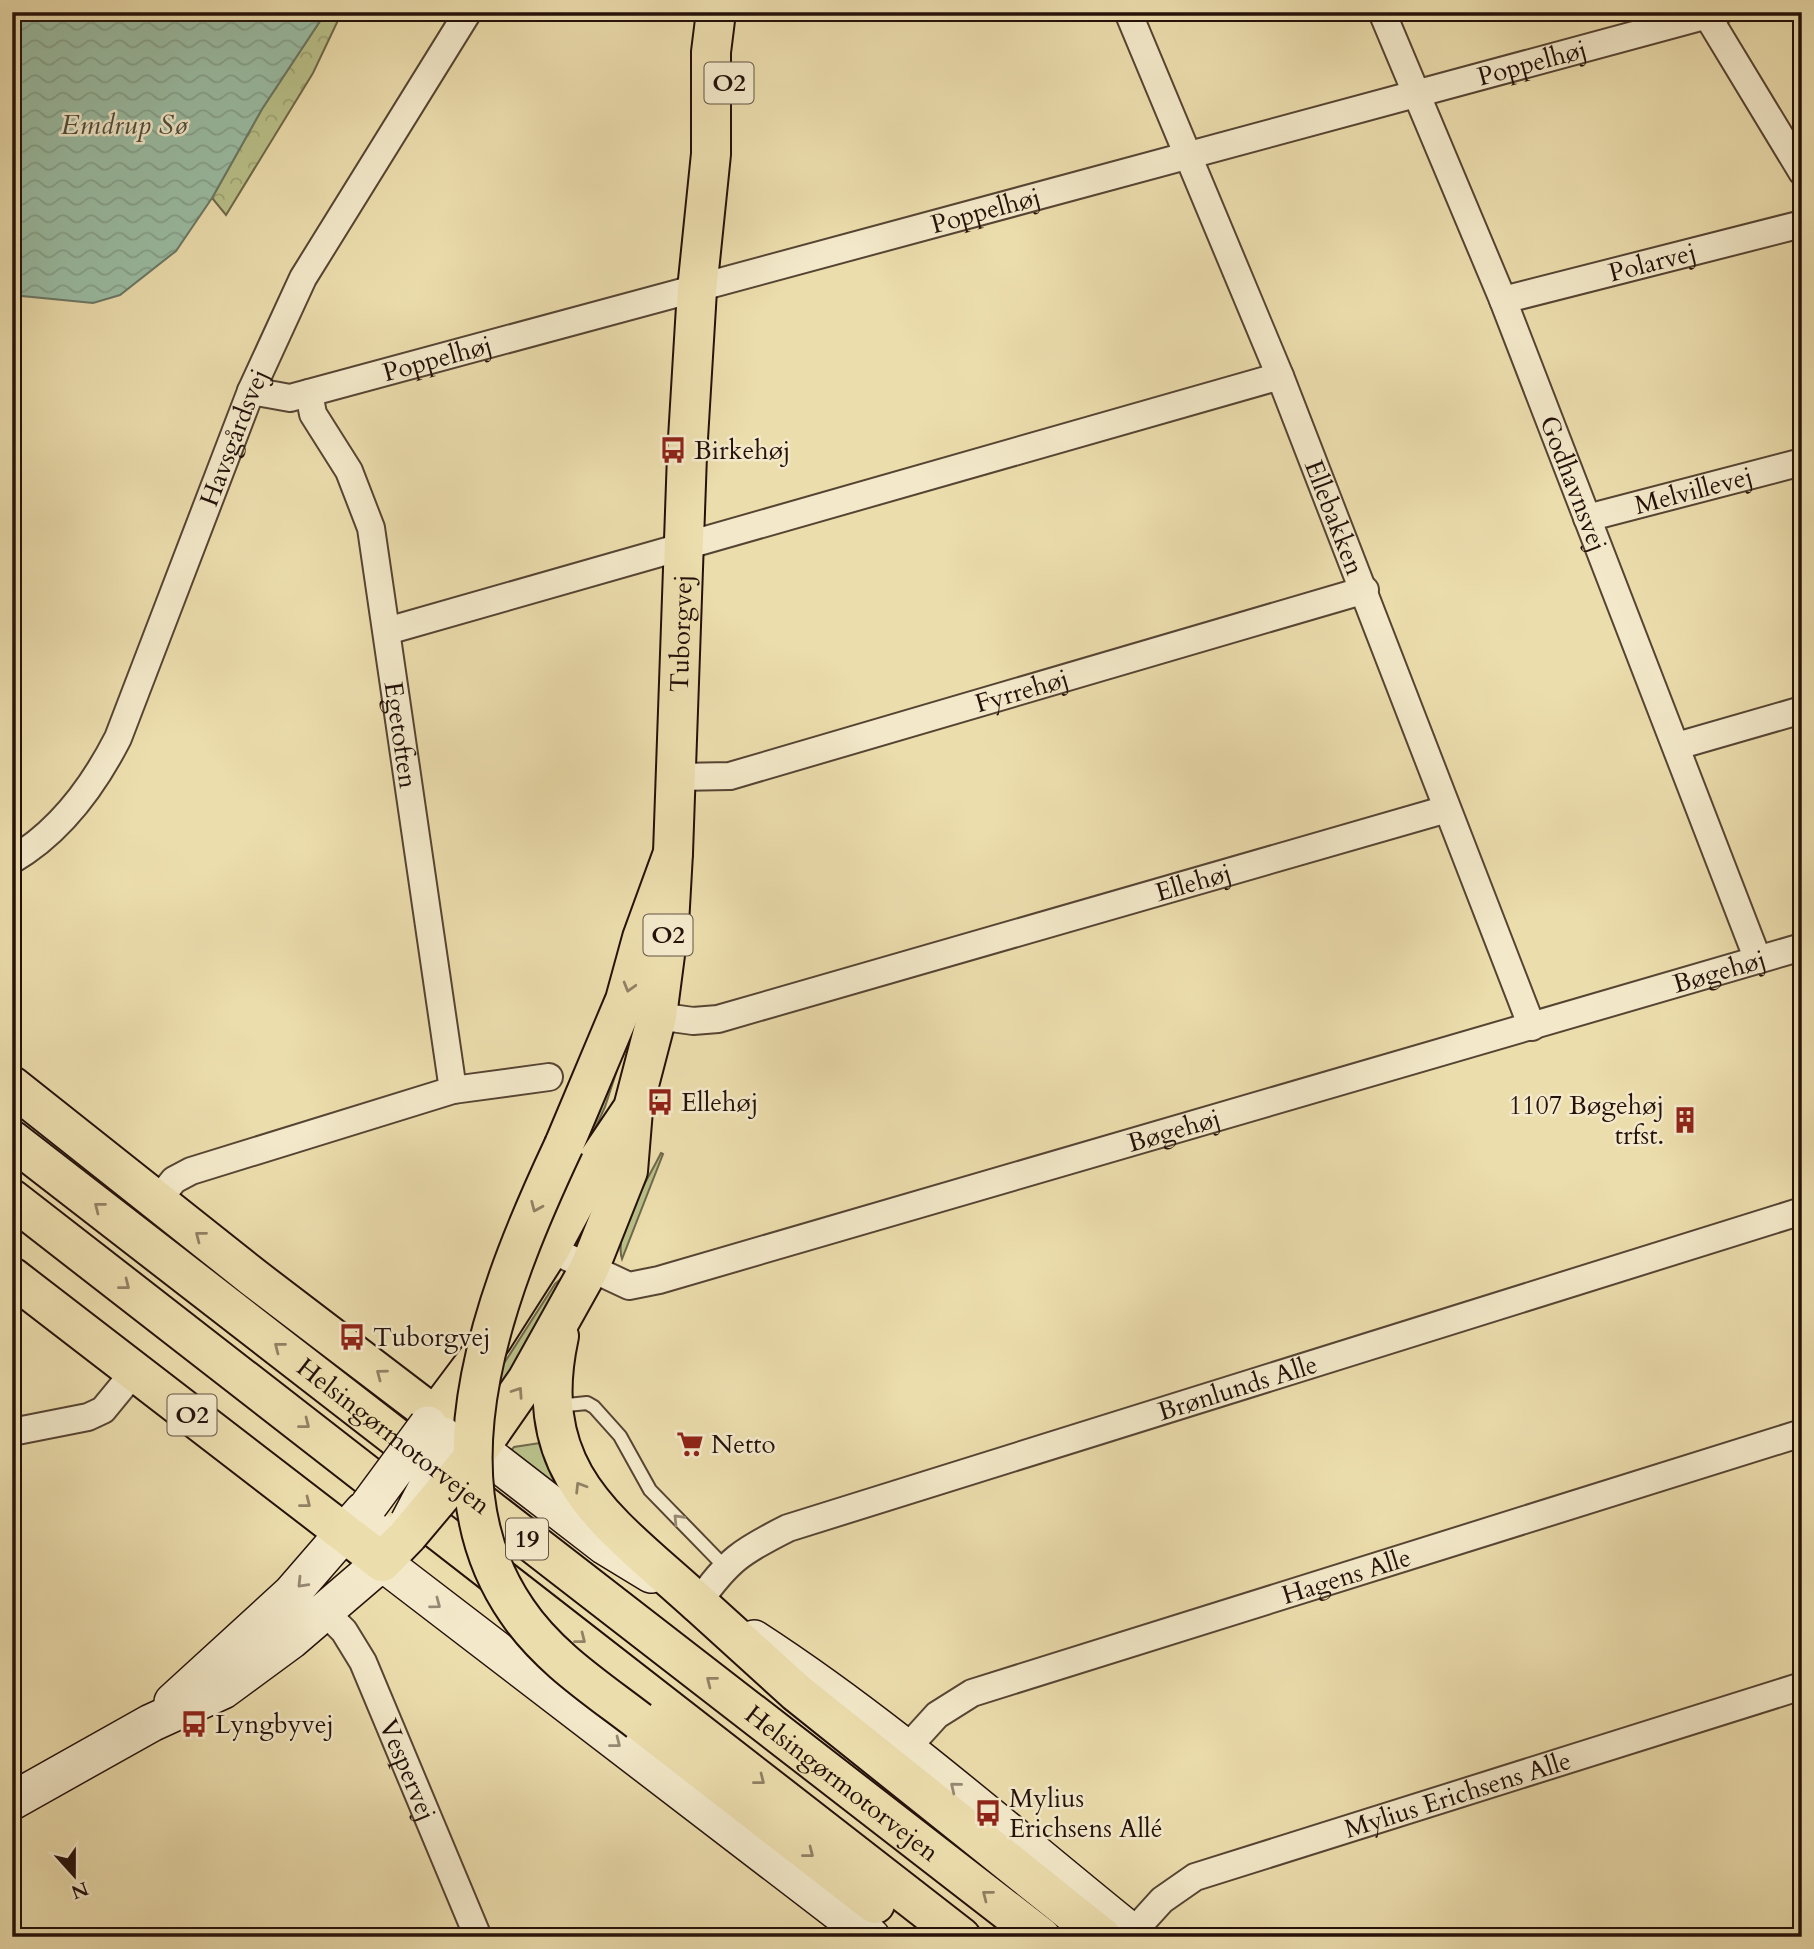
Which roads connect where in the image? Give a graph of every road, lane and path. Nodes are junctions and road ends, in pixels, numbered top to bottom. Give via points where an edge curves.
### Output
1 (468, 12) edge
2 (716, 12) edge
3 (742, 12) edge
4 (1128, 12) edge
5 (1381, 12) edge
6 (1710, 13) edge
7 (1416, 94) junction
8 (711, 154) junction
9 (1188, 155) junction
10 (1802, 172) edge
11 (1802, 224) edge
12 (696, 290) junction
13 (1503, 300) junction
14 (1280, 376) junction
15 (251, 391) junction
16 (309, 393) junction
17 (1802, 462) edge
18 (1587, 518) junction
19 (686, 547) junction
20 (1364, 590) junction
21 (387, 631) junction
22 (1802, 710) edge
23 (1677, 746) junction
24 (677, 777) junction
25 (1447, 809) junction
26 (673, 853) junction
27 (12, 860) edge
28 (1802, 947) edge
29 (1758, 960) junction
30 (657, 1016) junction
31 (1532, 1027) junction
32 (549, 1077) dead end
33 (12, 1086) edge
34 (453, 1090) junction
35 (633, 1108) junction
36 (12, 1140) edge
37 (12, 1199) edge
38 (157, 1201) junction
39 (1802, 1211) edge
40 (550, 1249) junction
41 (589, 1269) junction
42 (12, 1277) edge
43 (562, 1321) junction
44 (135, 1371) junction
45 (566, 1405) junction
46 (12, 1432) edge
47 (1802, 1433) edge
48 (451, 1435) junction
49 (391, 1532) junction
50 (345, 1534) junction
51 (726, 1568) junction
52 (698, 1603) junction
53 (325, 1612) junction
54 (1802, 1686) edge
55 (151, 1723) junction
56 (907, 1748) junction
57 (12, 1801) edge
58 (1124, 1935) edge
59 (478, 1937) edge
60 (871, 1937) edge
61 (917, 1937) edge
62 (961, 1937) edge
63 (1041, 1937) edge

1 - 15 street, Havsgårdsvej via 303,278
2 - 8 main road, Tuborgvej / O2 via 711,52
3 - 8 main road, Tuborgvej / O2
4 - 9 street, Ellebakken
5 - 7 street, Godhavnsvej
6 - 7 street, Poppelhøj
6 - 10 street
7 - 9 street, Poppelhøj
7 - 13 street, Godhavnsvej
8 - 12 main road, Tuborgvej / O2
9 - 12 street, Poppelhøj
9 - 14 street, Ellebakken
11 - 13 street, Polarvej
12 - 16 street, Poppelhøj
12 - 19 main road, Tuborgvej / O2
13 - 18 street, Godhavnsvej
14 - 19 street
14 - 20 street, Ellebakken
15 - 16 street, Poppelhøj via 280,398
15 - 27 street, Havsgårdsvej via 118,738 95,782 57,826
16 - 21 street, Egetoften via 313,414 362,498
17 - 18 street, Melvillevej
18 - 23 street, Godhavnsvej
19 - 21 street
19 - 24 main road, Tuborgvej / O2
20 - 24 street, Fyrrehøj via 730,776
20 - 25 street, Ellebakken
21 - 34 street, Egetoften
22 - 23 street
23 - 29 street, Godhavnsvej
24 - 26 main road, Tuborgvej / O2
25 - 30 street, Ellehøj via 718,1019
25 - 31 street, Ellebakken
26 - 30 main road, Tuborgvej / O2
26 -> 61 main road, bridge via 625,999 517,1251 495,1317 475,1421 475,1493 490,1558 516,1610 549,1649
28 - 29 street, Bøgehøj
29 - 31 street, Bøgehøj
30 - 35 main road, Tuborgvej / O2
31 - 41 street, Bøgehøj via 659,1280 629,1286
32 - 34 street
33 - 38 main road
34 - 38 street via 191,1171 174,1180
35 - 40 main road, Tuborgvej / O2 via 598,1160
35 - 41 main road, Tuborgvej / O2 via 628,1171
63 -> 36 main road, Helsingørmotorvejen / 19
37 -> 62 main road, Helsingørmotorvejen / 19
48 -> 38 main road
39 - 51 street, Brønlunds Alle via 788,1528 740,1552
40 - 41 street, Bøgehøj
40 - 48 main road, Tuborgvej / O2 via 492,1340
41 - 43 main road, Tuborgvej / O2
42 - 44 main road, O2
43 - 45 main road via 556,1354
48 -> 43 main road, Tuborgvej / O2
44 - 46 street via 103,1410
44 -> 50 main road, O2
51 -> 45 lane via 650,1490 620,1436 594,1407
52 -> 45 main road via 589,1502 567,1465 557,1436
47 - 56 street, Hagens Alle via 972,1693 937,1715
48 - 49 main road, Tuborgvej / O2, bridge
48 - 49 street, Tuborgvej, bridge
48 - 52 street via 605,1546
49 - 50 main road, O2
49 - 53 street, Tuborgvej
49 -> 60 street
50 -> 55 street, Tuborgvej via 291,1594
51 - 52 street, Brønlunds Alle
52 - 56 street via 809,1674
52 - 58 main road via 796,1692
53 - 55 street, Tuborgvej via 223,1690
53 - 59 street, Vespervej via 344,1631 363,1662
54 - 58 street, Mylius Erichsens Alle via 1195,1877
55 - 57 street, Tuborgvej
58 -> 56 street

